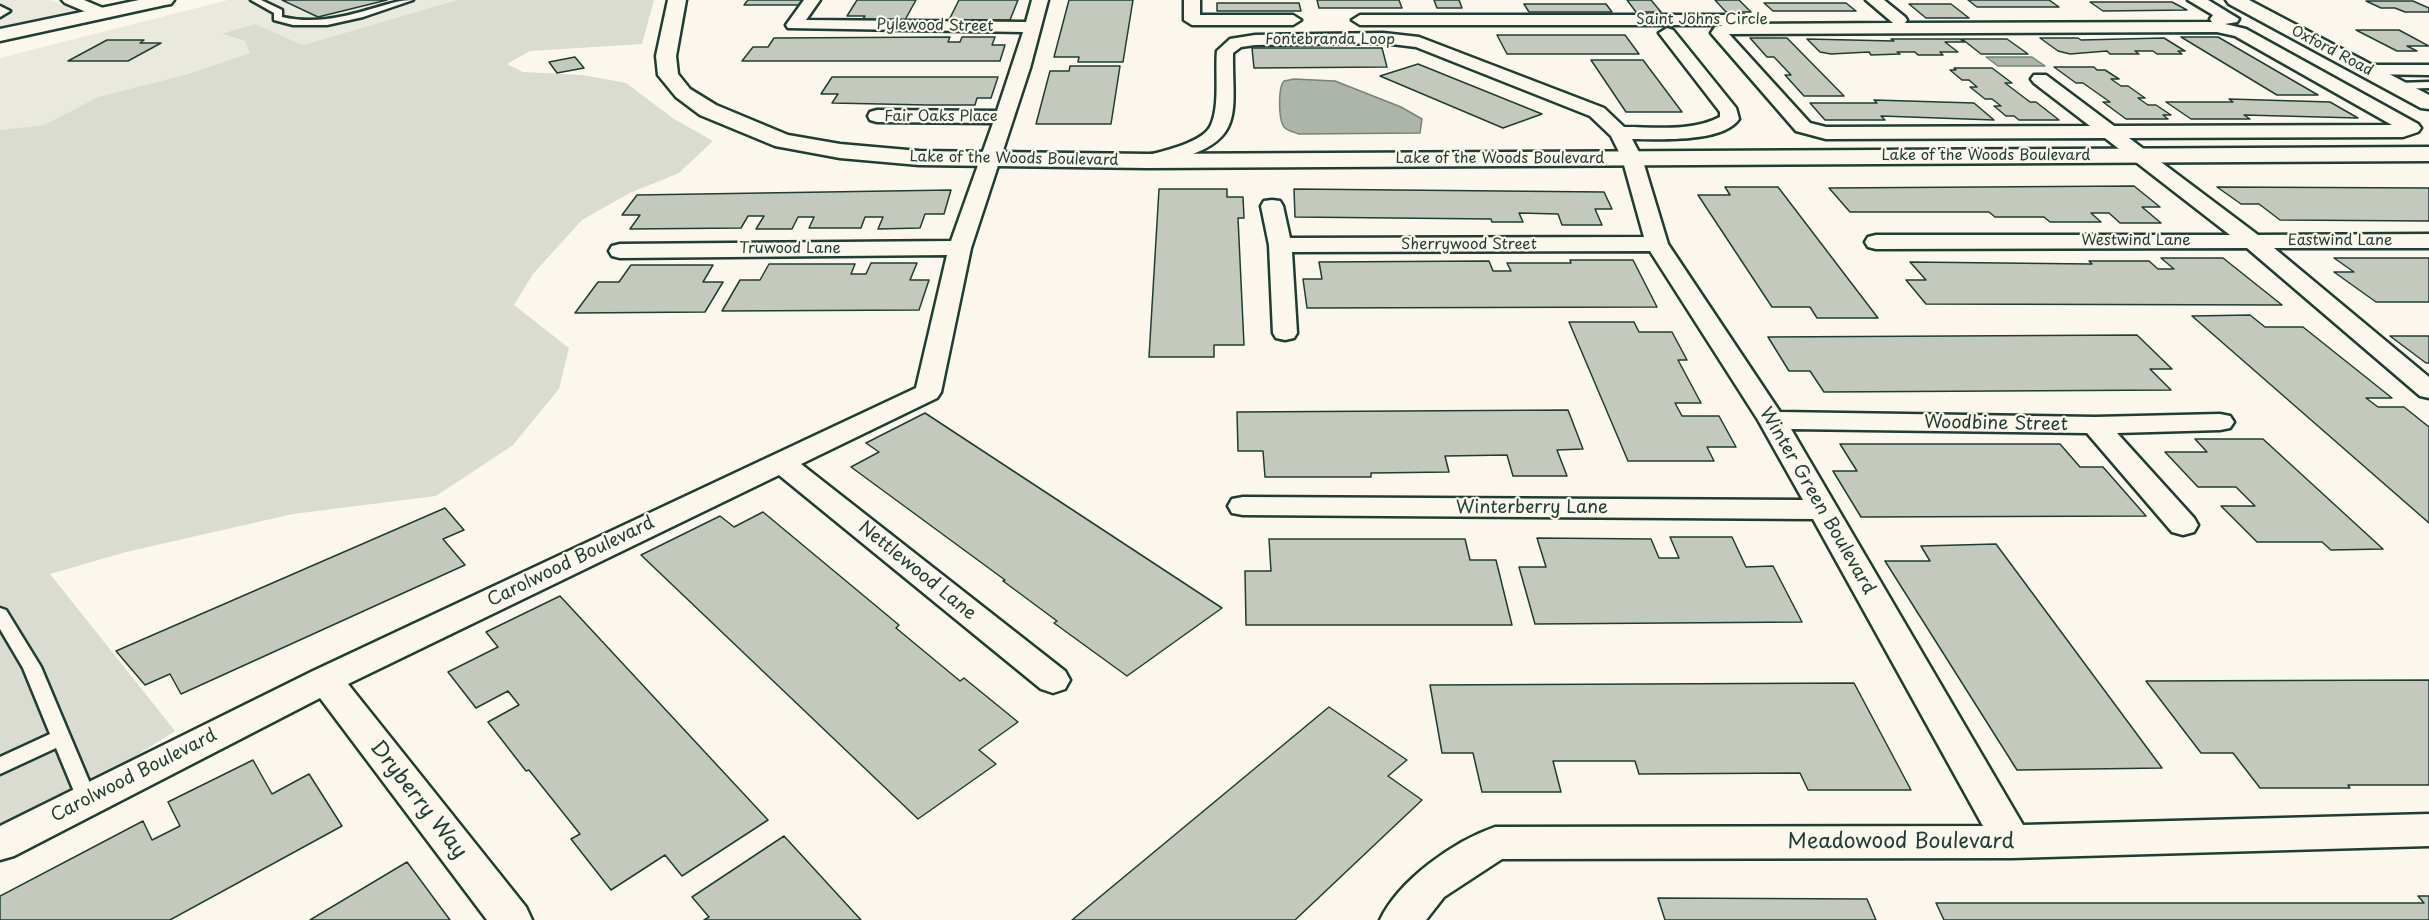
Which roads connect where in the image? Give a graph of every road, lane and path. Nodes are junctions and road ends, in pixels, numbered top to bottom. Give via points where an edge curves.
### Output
1 (70, 0) edge
2 (165, 0) edge
3 (255, 0) edge
4 (410, 0) edge
5 (677, 0) edge
6 (812, 0) edge
7 (1040, 0) edge
8 (1192, 0) edge
9 (1493, 0) edge
10 (1874, 0) edge
11 (2196, 0) edge
12 (1689, 6) dead end
13 (0, 8) edge
14 (2233, 9) edge
15 (0, 14) edge
16 (104, 14) junction
17 (1309, 20) dead end
18 (1344, 20) dead end
19 (1503, 20) junction
20 (1700, 20) junction
21 (1899, 20) junction
22 (1031, 27) junction
23 (1667, 33) dead end
24 (0, 35) edge
25 (0, 44) edge
26 (2368, 70) junction
27 (2429, 70) edge
28 (2040, 79) dead end
29 (2429, 85) edge
30 (2397, 86) junction
31 (2429, 103) edge
32 (877, 116) dead end
33 (1005, 117) junction
34 (2112, 132) junction
35 (1625, 145) junction
36 (2429, 154) edge
37 (2137, 155) junction
38 (991, 160) junction
39 (1148, 161) junction
40 (1272, 206) dead end
41 (2252, 241) junction
42 (2429, 241) edge
43 (1876, 242) dead end
44 (1657, 244) junction
45 (1280, 245) junction
46 (960, 248) junction
47 (620, 251) dead end
48 (1285, 333) dead end
49 (2429, 390) edge
50 (1772, 420) junction
51 (2220, 422) dead end
52 (2095, 425) junction
53 (781, 462) junction
54 (1243, 506) dead end
55 (1821, 510) junction
56 (2183, 525) dead end
57 (0, 614) edge
58 (325, 680) junction
59 (1053, 680) dead end
60 (61, 737) junction
61 (0, 766) edge
62 (87, 800) junction
63 (2429, 830) edge
64 (2012, 842) junction
65 (0, 844) edge
66 (511, 920) edge
67 (1401, 920) edge

1 - 16 street
2 - 16 street
3 - 4 lane via 279,12 277,18 294,24 329,22
5 - 38 street, Lake of the Woods Boulevard via 666,56 669,75 683,93 708,110 783,141 840,151
6 - 22 street, Pylewood Street via 794,25
7 - 22 street, Carolwood Boulevard
8 - 17 street via 1192,20
9 - 19 street
10 - 21 street
11 - 14 street
12 - 20 street
13 - 15 lane via 6,11
14 - 21 street, Saint Johns Circle
14 - 26 street, Oxford Road via 2270,19
16 - 24 street
16 - 25 street
18 - 19 street, Saint Johns Circle
19 - 20 street, Saint Johns Circle
20 - 21 street, Saint Johns Circle
22 - 33 street, Carolwood Boulevard
23 - 35 street via 1729,112 1730,119 1705,130
26 - 27 street
26 - 30 street, Oxford Road
28 - 34 street
29 - 30 lane
30 - 31 street, Oxford Road
32 - 33 street, Fair Oaks Place
33 - 38 street, Carolwood Boulevard
34 - 34 street via 2411,128 2230,28 1741,28 1719,33 1803,127 1814,132
34 - 37 street
35 - 37 street, Lake of the Woods Boulevard
35 - 39 street, Lake of the Woods Boulevard
35 - 39 street, Fontebranda Loop via 1597,112 1419,42 1383,38 1255,40 1236,43 1225,51 1221,127 1201,143
35 - 44 street, Winter Green Boulevard
36 - 37 street, Lake of the Woods Boulevard
37 - 41 street
38 - 39 street, Lake of the Woods Boulevard
38 - 46 street, Carolwood Boulevard
40 - 45 street
41 - 42 street, Eastwind Lane
41 - 43 street, Westwind Lane
41 - 49 street
44 - 45 street, Sherrywood Street
44 - 50 street, Winter Green Boulevard
45 - 48 street
46 - 47 street, Truwood Lane
46 - 53 street, Carolwood Boulevard via 928,392
50 - 52 street, Woodbine Street
50 - 55 street, Winter Green Boulevard
51 - 52 street, Woodbine Street
52 - 56 street
53 - 58 street, Carolwood Boulevard
53 - 59 street, Nettlewood Lane
54 - 55 street, Winterberry Lane
55 - 64 street, Winter Green Boulevard
57 - 60 lane via 32,667
58 - 62 street, Carolwood Boulevard
58 - 66 street, Dryberry Way
60 - 61 lane
60 - 62 lane
62 - 65 street, Carolwood Boulevard
63 - 64 street, Meadowood Boulevard
64 - 67 street, Meadowood Boulevard via 1495,843 1430,885

